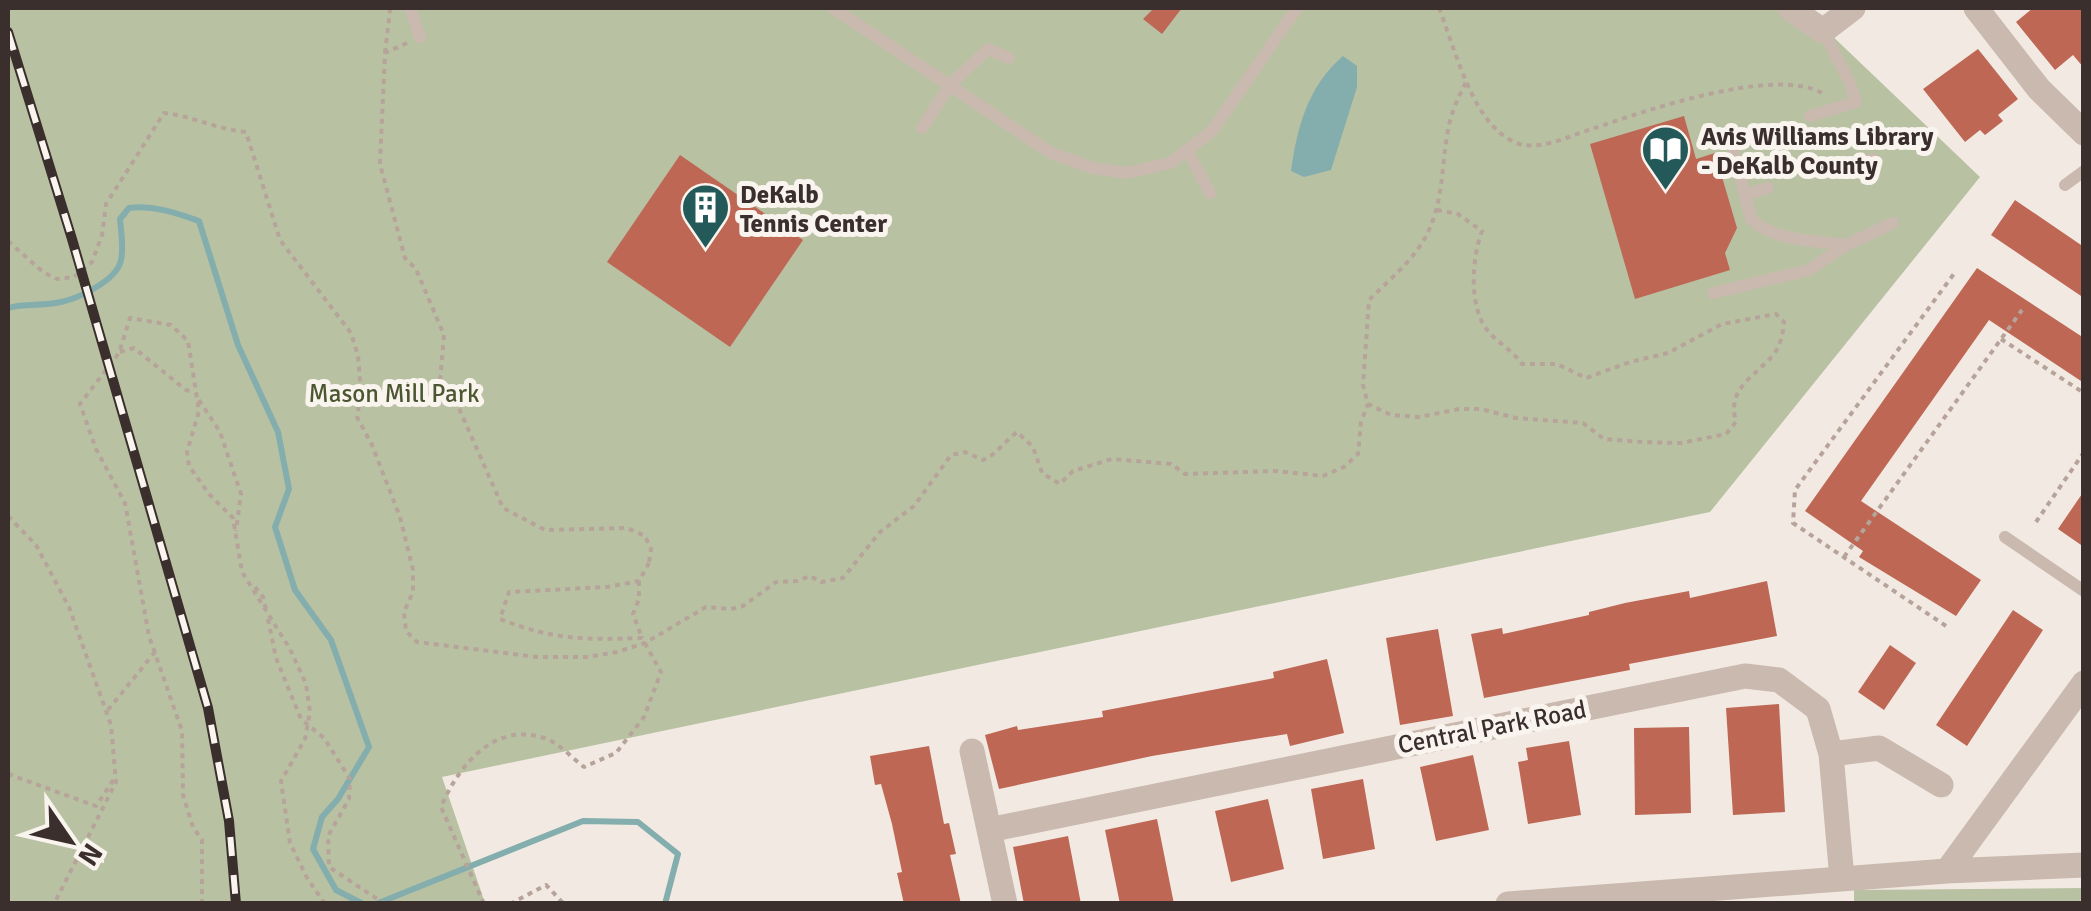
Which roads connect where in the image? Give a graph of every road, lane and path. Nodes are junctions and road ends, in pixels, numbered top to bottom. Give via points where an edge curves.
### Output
1 (386, 8) edge
2 (410, 8) edge
3 (834, 8) edge
4 (1297, 8) edge
5 (1439, 8) edge
6 (1790, 8) edge
7 (1853, 8) edge
8 (1976, 8) edge
9 (1823, 32) junction
10 (420, 37) joint
11 (385, 53) junction
12 (1009, 58) dead end
13 (1468, 80) junction
14 (950, 86) junction
15 (1834, 109) junction
16 (1810, 116) dead end
17 (922, 128) dead end
18 (2084, 132) edge
19 (1732, 140) dead end
20 (1187, 150) junction
21 (1873, 159) dead end
22 (1856, 164) dead end
23 (2084, 171) edge
24 (2066, 185) dead end
25 (1768, 188) dead end
26 (1210, 193) dead end
27 (1745, 194) junction
28 (1437, 210) junction
29 (1893, 223) dead end
30 (8, 241) edge
31 (1846, 245) junction
32 (1956, 271) dead end
33 (1713, 294) dead end
34 (2022, 310) dead end
35 (2001, 339) junction
36 (119, 352) junction
37 (2084, 394) edge
38 (197, 396) junction
39 (1368, 404) junction
40 (2084, 452) edge
41 (8, 516) edge
42 (2036, 522) dead end
43 (2005, 537) dead end
44 (235, 540) junction
45 (1844, 557) junction
46 (639, 581) junction
47 (2084, 591) edge
48 (267, 614) junction
49 (1946, 626) dead end
50 (644, 641) junction
51 (155, 652) junction
52 (2084, 683) edge
53 (106, 712) junction
54 (308, 724) junction
55 (972, 750) dead end
56 (1832, 754) junction
57 (8, 774) edge
58 (116, 776) junction
59 (1941, 785) dead end
60 (990, 830) junction
61 (2084, 865) edge
62 (1947, 871) junction
63 (1842, 879) junction
64 (54, 904) edge
65 (202, 904) edge
66 (325, 904) edge
67 (386, 904) edge
68 (484, 904) edge
69 (510, 904) edge
70 (564, 904) edge
71 (1005, 904) edge
72 (1508, 904) edge

1 - 11 path
2 - 10 lane
3 - 14 lane
4 - 20 lane via 1212,131
5 - 13 path
6 - 9 street
7 - 9 street
8 - 18 street via 2039,89
9 - 15 lane via 1856,102
10 - 11 path
11 - 46 path, bridge via 380,164 405,258 444,334 440,382 458,406 503,508 545,530 627,528 645,536 651,549
12 - 14 lane via 988,49
13 - 15 path via 1480,110 1522,146 1757,85 1807,86 1822,92
13 - 28 path via 1448,126
14 - 17 lane
14 - 20 lane via 1051,153 1094,168 1127,173 1170,162
15 - 16 lane
19 - 27 lane
20 - 26 lane
21 - 22 lane
23 - 24 lane
25 - 27 lane
27 - 31 lane via 1757,225
28 - 39 path via 1408,262 1369,300 1363,384
28 - 39 path via 1458,214 1482,231 1475,260 1479,313 1522,364 1558,364 1586,378 1760,315 1776,314 1784,322 1783,335 1772,356 1735,392 1736,422 1726,434 1681,443 1604,438 1583,423 1481,410 1391,415
29 - 31 lane
30 - 50 path via 43,272 58,280 74,277 92,262 106,204 164,113 246,132 280,240 350,332 358,356 356,417 389,485 412,570 406,631 417,642 536,656 587,657
31 - 33 lane via 1809,270
32 - 45 path via 1796,490 1793,523
34 - 35 path
35 - 37 path
35 - 45 path
36 - 38 path via 134,348
36 - 38 path via 130,318 171,325 188,341
36 - 51 path via 80,404 126,502
38 - 44 path via 220,432 241,494
38 - 44 path via 189,466 233,518
39 - 50 path via 1358,454 1323,476 1185,474 1170,464 1112,460 1073,470 1060,484 1042,473 1033,446 1017,432 983,460 965,452 951,456 914,506 880,532 843,578 776,582 743,606 706,607
40 - 42 path
41 - 53 path via 36,545 69,607
43 - 47 lane
44 - 48 path via 240,565
45 - 49 path
46 - 50 path via 633,614
46 - 50 path, bridge via 509,592 500,618 540,634
48 - 54 path via 276,658
48 - 54 path via 306,684
50 - 68 path, bridge via 661,672 644,717 616,753 584,768 549,740 515,732 480,748 450,785 441,807
51 - 53 path
51 - 65 path via 182,731 184,795 202,840
52 - 62 street
53 - 58 path
54 - 66 path via 281,781 290,843
54 - 67 path via 350,779 349,799 328,836 329,867
55 - 60 street
56 - 59 street via 1879,748
56 - 60 street, Central Park Road via 1818,709 1778,680 1745,676
56 - 63 street, Central Park Road
57 - 58 path via 96,806
58 - 64 path
60 - 71 street
61 - 62 street
62 - 63 street
63 - 72 street
69 - 70 path via 546,886

